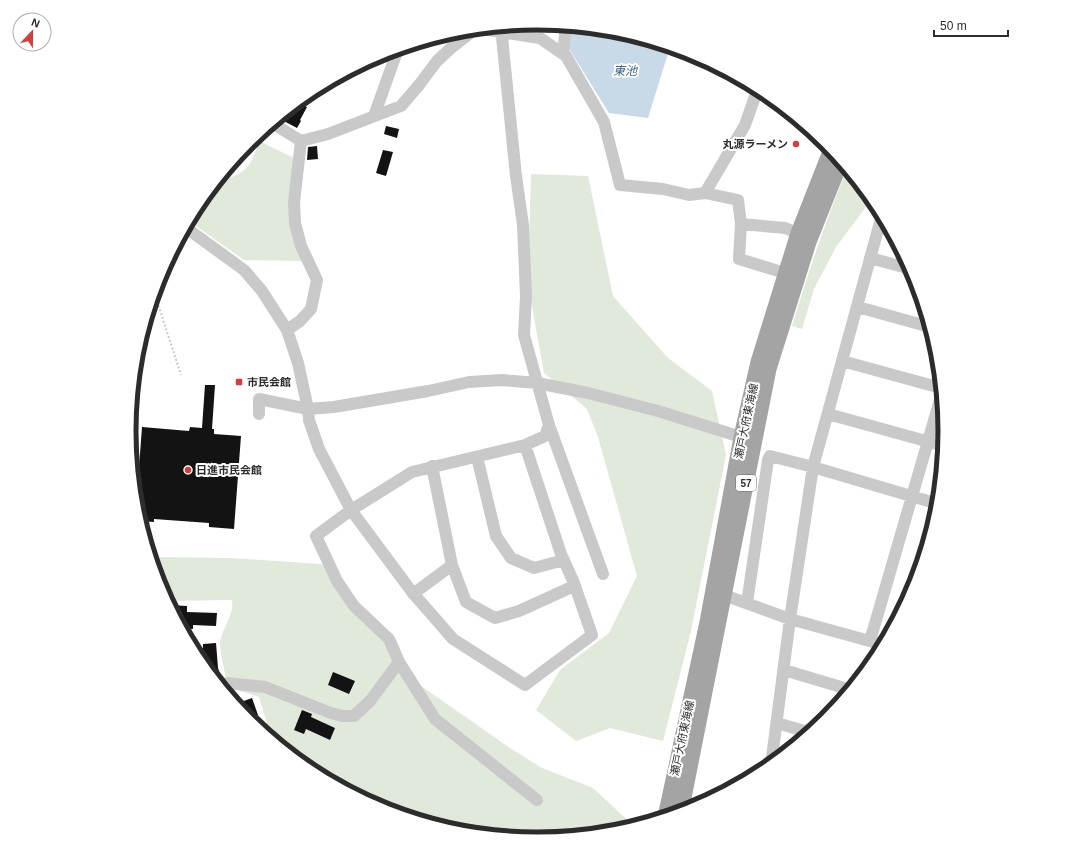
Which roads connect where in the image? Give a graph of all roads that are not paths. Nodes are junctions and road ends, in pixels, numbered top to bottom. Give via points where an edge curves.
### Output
1 (511, 31) edge
2 (565, 31) edge
3 (502, 32) edge
4 (465, 37) edge
5 (563, 54) junction
6 (395, 56) edge
7 (755, 95) edge
8 (374, 116) junction
9 (277, 126) edge
10 (301, 141) junction
11 (828, 156) edge
12 (839, 167) edge
13 (705, 193) junction
14 (880, 223) edge
15 (741, 224) junction
16 (189, 230) edge
17 (798, 232) junction
18 (870, 258) junction
19 (903, 267) edge
20 (785, 273) junction
21 (858, 307) junction
22 (924, 325) edge
23 (287, 330) junction
24 (842, 361) junction
25 (536, 383) junction
26 (936, 387) edge
27 (938, 407) edge
28 (308, 408) junction
29 (259, 414) dead end
30 (828, 414) junction
31 (549, 425) junction
32 (741, 437) junction
33 (928, 441) junction
34 (938, 444) edge
35 (525, 445) junction
36 (477, 457) junction
37 (432, 466) junction
38 (813, 467) junction
39 (913, 496) junction
40 (932, 502) edge
41 (351, 510) junction
42 (564, 560) junction
43 (452, 565) junction
44 (603, 574) dead end
45 (574, 586) junction
46 (413, 594) junction
47 (724, 595) junction
48 (747, 603) junction
49 (790, 619) junction
50 (870, 642) junction
51 (878, 644) edge
52 (399, 662) junction
53 (784, 670) junction
54 (225, 685) edge
55 (845, 688) edge
56 (777, 723) junction
57 (804, 731) edge
58 (772, 756) edge
59 (537, 800) dead end
60 (682, 805) edge
61 (666, 812) edge

1 - 5 street via 540,38
2 - 5 street
3 - 25 street via 523,225 526,296 524,336
4 - 8 street via 437,61 402,106
5 - 13 street via 604,122 620,185 663,189 690,195
6 - 8 street
7 - 13 street via 745,125
8 - 10 street via 328,134
9 - 10 street
10 - 23 street via 294,202 295,223 301,246 317,280 311,309
11 - 17 main road, 瀬戸大府東海線 / 57
12 - 47 main road, 瀬戸大府東海線 / 57 via 809,242 769,369
13 - 15 street via 738,200
14 - 18 street
15 - 17 street via 785,228
15 - 20 street via 739,259
16 - 23 street via 244,270 262,291
17 - 20 main road, 瀬戸大府東海線 / 57
18 - 19 street
18 - 21 street
20 - 32 main road, 瀬戸大府東海線 / 57 via 758,362
21 - 22 street
21 - 24 street
23 - 28 street via 298,363
24 - 26 street
24 - 30 street
25 - 28 street via 502,380 469,382 334,407
25 - 31 street
25 - 32 street via 658,411
27 - 33 street
28 - 29 street via 259,399
28 - 41 street via 309,420 319,449
30 - 33 street
30 - 38 street
31 - 35 street via 545,436
31 - 44 street
32 - 61 main road, 瀬戸大府東海線 / 57 via 707,622
33 - 34 street
33 - 39 street
35 - 36 street
35 - 42 street
36 - 37 street
36 - 42 street via 496,536 511,558 534,568
37 - 41 street via 412,472
37 - 43 street
38 - 39 street
38 - 48 street via 769,457
38 - 49 street
39 - 40 street
39 - 50 street
41 - 46 street
41 - 52 street via 316,536 337,581 354,606 389,639
42 - 45 street
43 - 45 street via 466,602 495,618 519,611
43 - 46 street
45 - 46 street via 592,635 525,685 453,639
47 - 48 street
47 - 60 main road, 瀬戸大府東海線 / 57
48 - 49 street
49 - 50 street
49 - 53 street
50 - 51 street
52 - 54 street via 370,701 354,716 331,713 265,687
52 - 59 street via 435,719
53 - 55 street
53 - 56 street
56 - 57 street
56 - 58 street

